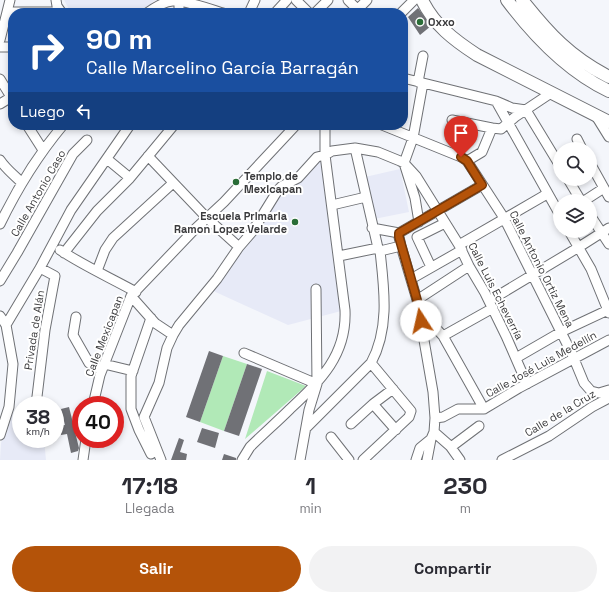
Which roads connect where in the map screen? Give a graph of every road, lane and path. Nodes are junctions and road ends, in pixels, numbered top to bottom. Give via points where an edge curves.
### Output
1 (287, 0) edge
2 (296, 0) edge
3 (328, 0) edge
4 (348, 0) edge
5 (414, 0) edge
6 (507, 0) edge
7 (522, 0) edge
8 (179, 2) junction
9 (154, 8) edge
10 (179, 8) edge
11 (201, 8) edge
12 (280, 8) edge
13 (304, 8) edge
14 (320, 8) edge
15 (355, 8) edge
16 (406, 8) edge
17 (8, 12) edge
18 (0, 40) edge
19 (423, 56) dead end
20 (0, 78) edge
21 (609, 78) edge
22 (408, 79) edge
23 (420, 82) junction
24 (609, 90) edge
25 (8, 91) edge
26 (551, 93) junction
27 (496, 101) junction
28 (526, 110) junction
29 (596, 116) junction
30 (452, 120) dead end
31 (609, 122) edge
32 (508, 123) junction
33 (492, 128) junction
34 (30, 130) edge
35 (59, 130) edge
36 (127, 130) edge
37 (170, 130) edge
38 (291, 130) edge
39 (325, 130) edge
40 (394, 130) edge
41 (609, 137) edge
42 (413, 138) junction
43 (577, 139) dead end
44 (87, 140) dead end
45 (578, 142) edge
46 (355, 148) junction
47 (43, 150) junction
48 (553, 154) edge
49 (325, 155) junction
50 (148, 156) junction
51 (107, 159) junction
52 (0, 160) edge
53 (467, 161) junction
54 (404, 163) junction
55 (3, 170) edge
56 (597, 176) edge
57 (130, 178) junction
58 (173, 183) junction
59 (22, 184) junction
60 (482, 185) junction
61 (604, 188) junction
62 (547, 194) junction
63 (594, 194) edge
64 (366, 197) junction
65 (609, 197) edge
66 (553, 204) edge
67 (5, 205) edge
68 (332, 205) junction
69 (438, 212) junction
70 (207, 218) junction
71 (504, 218) junction
72 (419, 222) junction
73 (597, 222) edge
74 (445, 223) junction
75 (0, 224) edge
76 (372, 228) junction
77 (605, 230) edge
78 (399, 233) junction
79 (573, 238) edge
80 (609, 244) edge
81 (51, 246) junction
82 (401, 246) junction
83 (239, 247) junction
84 (461, 247) junction
85 (579, 247) junction
86 (379, 249) junction
87 (64, 253) junction
88 (339, 256) junction
89 (469, 266) junction
90 (431, 267) junction
91 (40, 268) junction
92 (97, 271) junction
93 (533, 275) junction
94 (412, 279) junction
95 (0, 281) edge
96 (316, 289) dead end
97 (134, 294) junction
98 (417, 300) junction
99 (491, 304) junction
100 (608, 311) edge
101 (0, 316) edge
102 (76, 317) dead end
103 (151, 318) junction
104 (421, 321) junction
105 (6, 325) junction
106 (561, 332) junction
107 (173, 335) junction
108 (443, 336) junction
109 (609, 340) edge
110 (244, 353) dead end
111 (516, 358) junction
112 (573, 360) junction
113 (372, 362) junction
114 (103, 367) junction
115 (133, 371) junction
116 (316, 384) junction
117 (527, 384) junction
118 (393, 389) junction
119 (609, 390) edge
120 (37, 396) edge
121 (95, 396) edge
122 (609, 398) edge
123 (373, 404) junction
124 (4, 407) edge
125 (484, 409) junction
126 (435, 418) junction
127 (351, 424) dead end
128 (479, 426) dead end
129 (306, 428) junction
130 (396, 430) junction
131 (151, 431) junction
132 (0, 435) edge
133 (432, 436) junction
134 (331, 437) dead end
135 (451, 447) junction
136 (85, 448) edge
137 (151, 457) edge
138 (83, 460) edge
139 (161, 460) edge
140 (242, 460) edge
141 (300, 460) edge
142 (349, 460) edge
143 (363, 460) edge
144 (416, 460) edge
145 (427, 460) edge
146 (460, 460) edge
147 (502, 460) edge

1 - 12 street
2 - 13 street
3 - 14 street
4 - 15 street
5 - 16 street
5 - 26 main road via 461,45
6 - 24 main road via 524,23 547,46 581,74
7 - 21 main road via 556,40
8 - 9 street via 172,1
8 - 10 street
8 - 11 street
17 - 18 street
19 - 23 street
20 - 25 street
22 - 23 street
23 - 27 street
23 - 42 street
26 - 28 street
26 - 29 main road
27 - 28 street via 512,108
27 - 32 street
28 - 32 street
28 - 48 street
29 - 31 main road
29 - 41 street
30 - 33 street
32 - 33 street via 501,129
32 - 62 street
33 - 53 street via 482,152
34 - 47 street
35 - 47 street
36 - 51 street
37 - 50 street
38 - 70 street, Calle Mexicapan
39 - 49 street
40 - 42 street
42 - 53 street
42 - 54 street
43 - 45 street
44 - 95 street, Calle Antonio Caso via 73,154
46 - 49 street via 332,151
46 - 54 street via 378,152
46 - 64 street
47 - 59 street
49 - 68 street
49 - 83 street via 317,157 298,178 282,186
50 - 57 street
50 - 58 street
51 - 57 street
51 - 81 street via 71,210
52 - 55 street
53 - 60 street, Calle Antonio Ortiz Mena
54 - 69 street, Calle Luis Echeverría via 416,176
54 - 72 street via 415,198
55 - 59 street via 11,172
56 - 61 street
57 - 87 street via 97,211
58 - 70 street
58 - 92 street via 113,238
59 - 67 street
60 - 69 street
60 - 71 street, Calle Antonio Ortiz Mena
61 - 63 street
61 - 65 street
62 - 66 street
62 - 71 street
64 - 68 street
64 - 76 street
67 - 75 street
68 - 88 street
69 - 72 street
69 - 74 street, Calle Luis Echeverría
70 - 83 street
70 - 97 street, Calle Mexicapan
71 - 84 street
71 - 93 street, Calle Antonio Ortiz Mena
72 - 78 street
73 - 77 street
74 - 84 street, Calle Luis Echeverría
74 - 90 street via 417,237
76 - 78 street
76 - 86 street
77 - 80 street
77 - 85 street
78 - 82 street
79 - 85 street
81 - 87 street
81 - 91 street
82 - 86 street
82 - 94 street
83 - 107 street via 218,279
84 - 89 street, Calle Luis Echeverría
84 - 90 street
85 - 93 street
85 - 100 street
86 - 88 street
86 - 113 street via 384,320 382,335
87 - 92 street
88 - 116 street via 344,334 336,355
89 - 98 street
89 - 99 street, Calle Luis Echeverría
90 - 94 street
91 - 105 street
91 - 120 street, Privada de Alán via 55,276
92 - 97 street
93 - 99 street
93 - 106 street, Calle Antonio Ortiz Mena
94 - 98 street
96 - 116 street
97 - 103 street
97 - 114 street, Calle Mexicapan
98 - 104 street
99 - 108 street
99 - 111 street, Calle Luis Echeverría
100 - 106 street
101 - 105 street
102 - 114 street via 73,335 89,363
103 - 107 street
103 - 115 street
104 - 108 street via 433,325
104 - 126 street
105 - 124 street via 13,364
106 - 111 street
106 - 112 street, Calle Antonio Ortiz Mena
107 - 131 street via 166,348 159,383 144,414
108 - 125 street
109 - 112 street, Calle José Luis Medellín
110 - 116 street
111 - 117 street, Calle Luis Echeverría
112 - 117 street, Calle José Luis Medellín
112 - 119 street, Calle Antonio Ortiz Mena via 584,383 591,391 599,393
113 - 118 street
113 - 129 street
114 - 115 street
114 - 121 street, Calle Mexicapan
115 - 137 street via 131,409
116 - 129 street
116 - 140 street via 250,447
117 - 125 street, Calle José Luis Medellín
118 - 123 street
118 - 130 street via 411,411 409,417
122 - 147 street, Calle de la Cruz via 549,436
123 - 127 street
123 - 130 street
124 - 132 street
125 - 126 street via 458,409
126 - 133 street
128 - 135 street
129 - 141 street
130 - 143 street
131 - 137 street
131 - 139 street
133 - 135 street
133 - 144 street via 420,448
133 - 145 street
134 - 142 street
135 - 146 street
136 - 138 street

